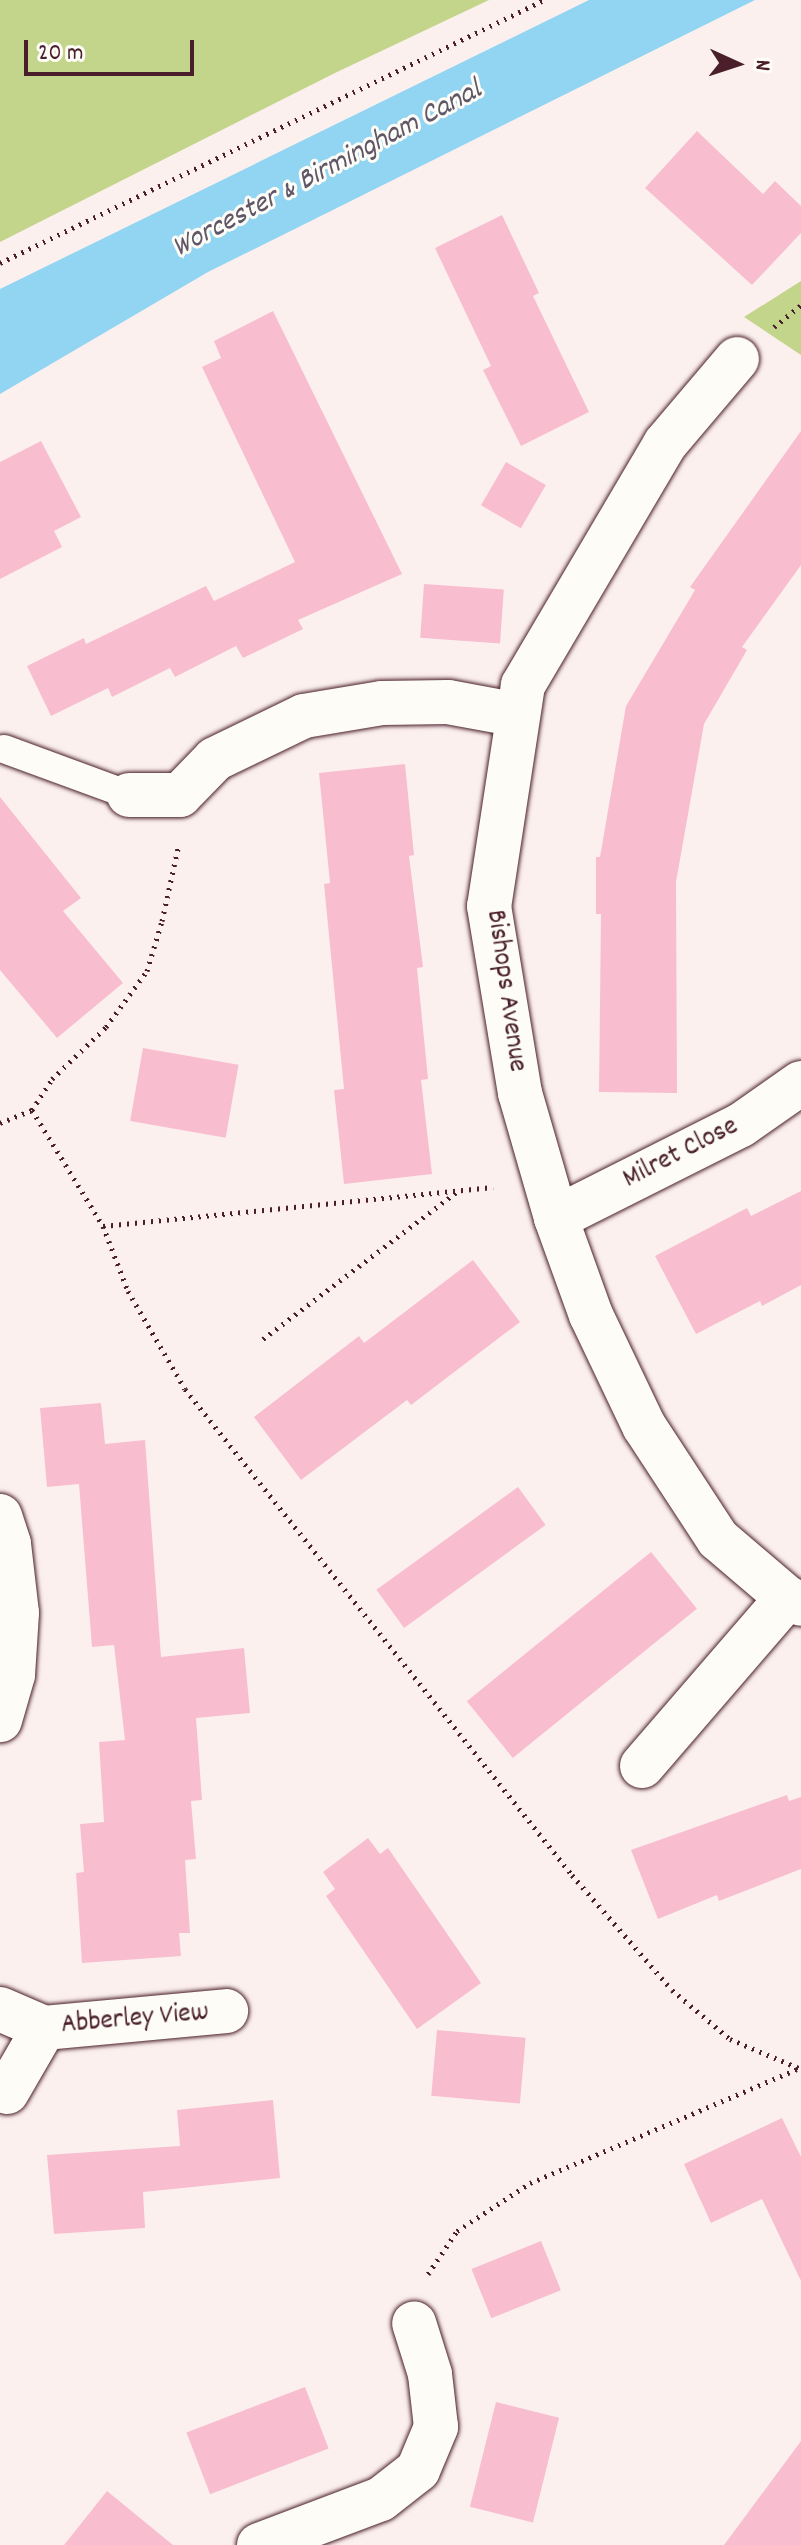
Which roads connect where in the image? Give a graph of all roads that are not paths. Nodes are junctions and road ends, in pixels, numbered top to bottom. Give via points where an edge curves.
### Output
1 (737, 359) dead end
2 (518, 715) junction
3 (4, 749) dead end
4 (129, 795) joint
5 (801, 1083) edge
6 (551, 1200) junction
7 (0, 1516) edge
8 (794, 1601) edge
9 (0, 1720) edge
10 (642, 1766) dead end
11 (0, 2009) edge
12 (226, 2011) dead end
13 (44, 2028) junction
14 (7, 2092) dead end
15 (414, 2323) road end
16 (259, 2545) edge

1 - 2 street, Bishops Avenue via 665,444 523,685
2 - 4 street via 448,702 382,703 304,716 215,759 180,795
2 - 6 street, Bishops Avenue via 489,906 520,1093
3 - 4 lane
5 - 6 street, Milret Close via 741,1125
6 - 8 street, Bishops Avenue via 591,1315 644,1426 718,1539
7 - 9 street via 9,1544 17,1613 13,1675
8 - 10 street
11 - 13 street, Abberley View
12 - 13 street, Abberley View
13 - 14 street, Abberley View
15 - 16 street via 430,2374 436,2427 418,2470 381,2499

